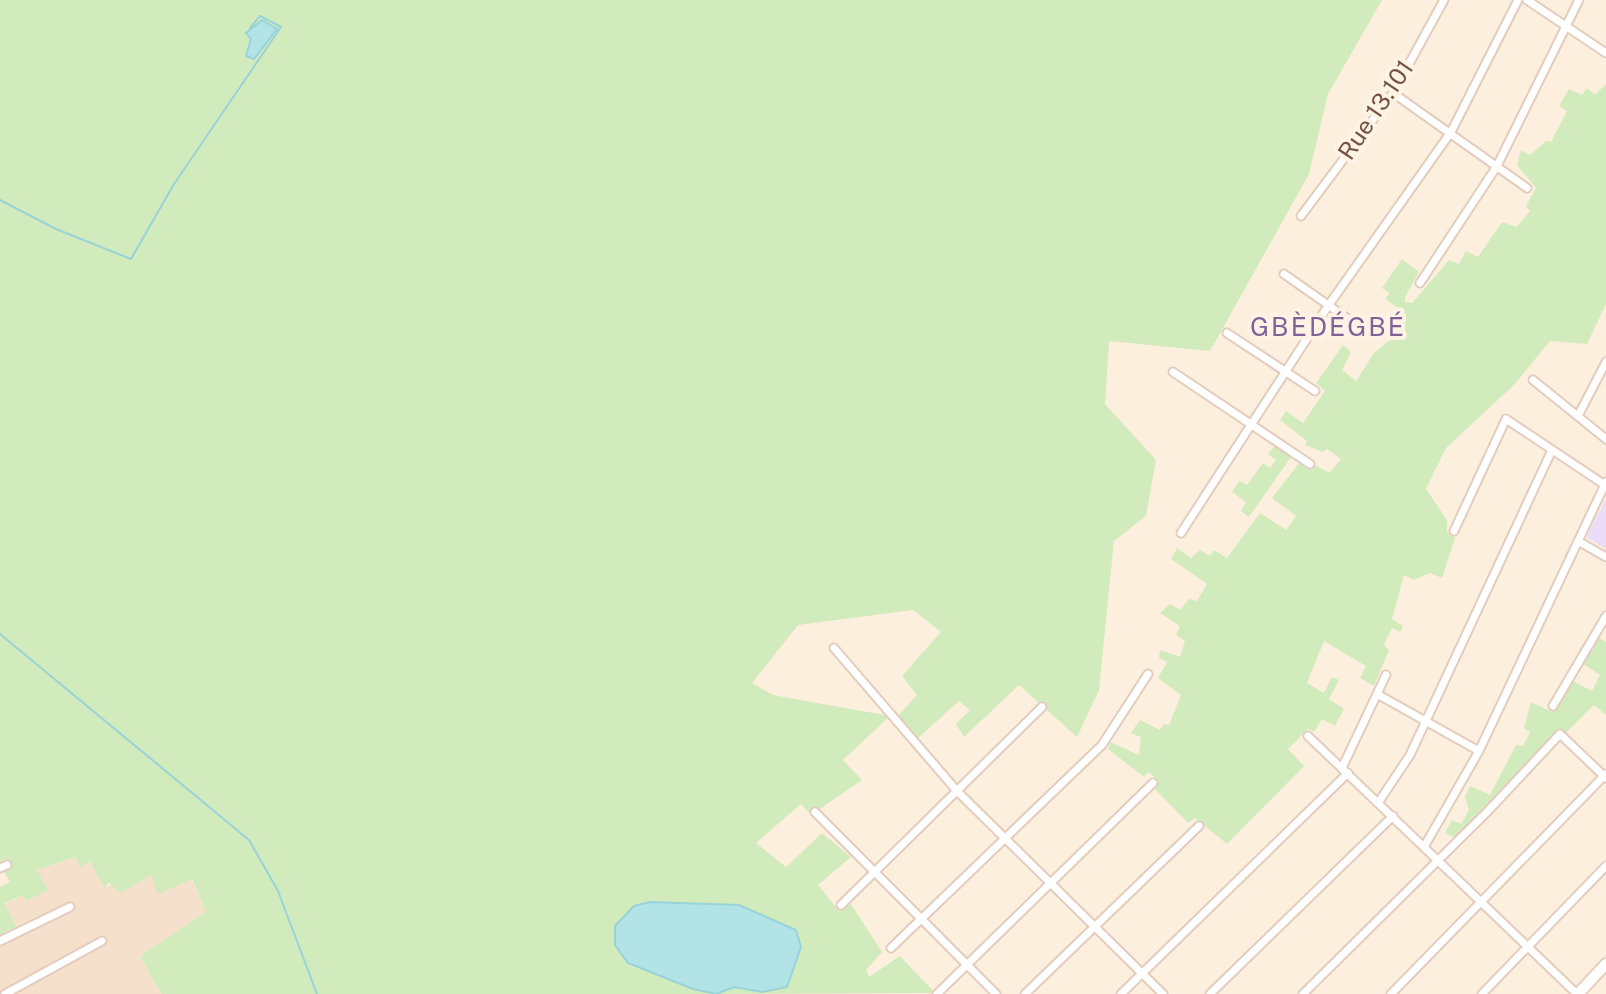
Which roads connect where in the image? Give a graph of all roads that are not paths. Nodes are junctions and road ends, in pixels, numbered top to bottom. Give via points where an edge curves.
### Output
1 (1444, 0) edge
2 (1518, 0) edge
3 (1527, 0) edge
4 (1579, 0) edge
5 (1565, 26) junction
6 (1606, 53) edge
7 (1393, 93) junction
8 (1451, 132) junction
9 (1497, 166) junction
10 (1527, 188) dead end
11 (1301, 216) dead end
12 (1284, 274) dead end
13 (1420, 283) dead end
14 (1328, 306) junction
15 (1227, 333) dead end
16 (1368, 333) dead end
17 (1606, 362) edge
18 (1173, 372) dead end
19 (1286, 372) junction
20 (1533, 380) dead end
21 (1315, 391) dead end
22 (1578, 416) junction
23 (1249, 423) junction
24 (1606, 439) edge
25 (1552, 450) junction
26 (1310, 464) dead end
27 (1605, 484) edge
28 (1454, 531) dead end
29 (1181, 533) dead end
30 (1578, 541) junction
31 (1606, 557) edge
32 (1606, 616) edge
33 (834, 648) dead end
34 (1148, 674) dead end
35 (1386, 675) dead end
36 (1377, 694) junction
37 (1553, 706) dead end
38 (1042, 707) dead end
39 (1426, 720) junction
40 (1308, 736) dead end
41 (1479, 751) junction
42 (1345, 771) junction
43 (1605, 776) edge
44 (1153, 783) dead end
45 (957, 791) junction
46 (1378, 803) junction
47 (815, 812) dead end
48 (1393, 816) junction
49 (1199, 826) dead end
50 (1005, 838) junction
51 (1424, 847) junction
52 (1439, 861) junction
53 (1606, 866) edge
54 (874, 872) junction
55 (1051, 884) junction
56 (1481, 901) junction
57 (841, 905) dead end
58 (70, 907) dead end
59 (921, 919) junction
60 (1095, 926) junction
61 (0, 941) edge
62 (102, 941) dead end
63 (1528, 946) junction
64 (891, 948) dead end
65 (1606, 964) edge
66 (967, 966) junction
67 (1142, 973) junction
68 (5, 994) edge
69 (937, 994) edge
70 (996, 994) edge
71 (1025, 994) edge
72 (1121, 994) edge
73 (1163, 994) edge
74 (1210, 994) edge
75 (1303, 994) edge
76 (1391, 994) edge
77 (1482, 994) edge
78 (1577, 994) edge

1 - 7 street, Rue 13.101
2 - 8 street
3 - 5 street
4 - 5 street
5 - 6 street
5 - 9 street
7 - 8 street
7 - 11 street, Rue 13.101
8 - 9 street
8 - 14 street
9 - 10 street
9 - 13 street
12 - 14 street
14 - 16 street
14 - 19 street
15 - 19 street
17 - 22 street
18 - 23 street
19 - 21 street
19 - 23 street
20 - 22 street
22 - 24 street
23 - 26 street
23 - 29 street
25 - 27 street
25 - 28 street via 1506,419
25 - 39 street
27 - 30 street
30 - 31 street
30 - 41 street
32 - 37 street
33 - 45 street
34 - 50 street via 1102,745
35 - 36 street
36 - 39 street
36 - 42 street
38 - 45 street
39 - 41 street
39 - 46 street
40 - 42 street
41 - 51 street
42 - 46 street
42 - 67 street
43 - 52 street via 1560,734
43 - 56 street
44 - 55 street
45 - 50 street
45 - 54 street
46 - 48 street
47 - 54 street
48 - 51 street
48 - 74 street
49 - 60 street
50 - 55 street
50 - 59 street
51 - 52 street
52 - 56 street
52 - 75 street
53 - 63 street
54 - 57 street
54 - 59 street
55 - 60 street
55 - 66 street
56 - 63 street
56 - 76 street
58 - 61 street
59 - 64 street
59 - 66 street
60 - 67 street
60 - 71 street
62 - 68 street
63 - 77 street
63 - 78 street
65 - 78 main road
66 - 69 street
66 - 70 street
67 - 72 street
67 - 73 street

